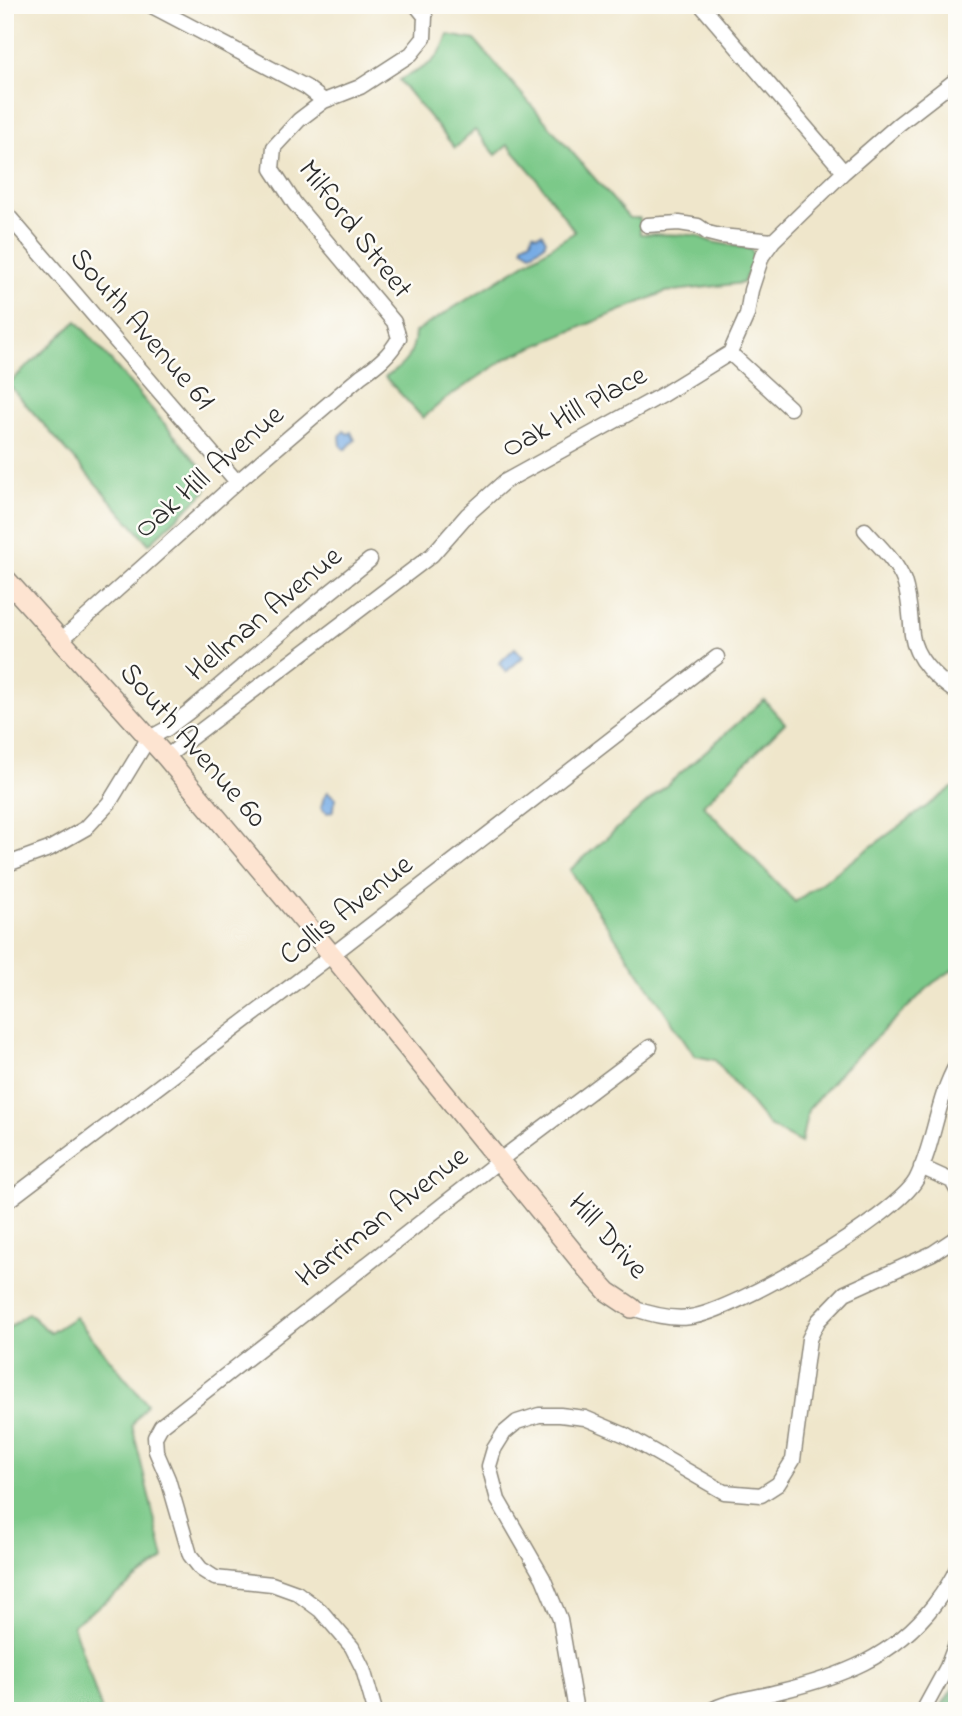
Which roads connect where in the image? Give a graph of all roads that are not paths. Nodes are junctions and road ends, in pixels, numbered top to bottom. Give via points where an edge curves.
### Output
1 (149, 5) edge
2 (416, 5) edge
3 (701, 5) edge
4 (957, 79) edge
5 (324, 101) junction
6 (844, 172) junction
7 (5, 212) edge
8 (647, 225) dead end
9 (773, 241) junction
10 (395, 345) joint
11 (730, 353) junction
12 (790, 408) dead end
13 (237, 482) junction
14 (864, 530) dead end
15 (370, 560) dead end
16 (5, 578) edge
17 (60, 641) junction
18 (717, 657) dead end
19 (957, 693) edge
20 (148, 739) junction
21 (166, 757) junction
22 (5, 865) edge
23 (332, 955) junction
24 (650, 1047) dead end
25 (957, 1064) edge
26 (500, 1160) junction
27 (921, 1167) junction
28 (957, 1189) edge
29 (5, 1203) edge
30 (957, 1237) edge
31 (632, 1308) joint
32 (957, 1568) edge
33 (957, 1641) edge
34 (375, 1711) edge
35 (576, 1711) edge
36 (710, 1711) edge
37 (923, 1711) edge

1 - 5 street via 306,87
2 - 5 street via 425,16 424,38 411,54 360,87
3 - 6 street
4 - 6 street
5 - 10 street, Milford Street via 274,147 272,169 295,204 394,323 399,338
6 - 9 street
7 - 13 street, South Avenue 61
8 - 9 street via 679,223 720,236
9 - 11 street via 762,256 747,315
10 - 13 street, Oak Hill Avenue via 382,363
11 - 12 street
11 - 21 street, Oak Hill Place via 504,482 432,555
13 - 17 street, Oak Hill Avenue
14 - 19 street via 903,579 918,655 938,681
15 - 20 street, Hellman Avenue via 168,729
16 - 17 street, South Avenue 60
17 - 20 street, South Avenue 60
18 - 23 street, Collis Avenue
20 - 21 street, South Avenue 60
20 - 22 street, Hellman Avenue via 109,803 86,828 49,849
21 - 23 street, South Avenue 60
23 - 26 street, Hill Drive
23 - 29 street, Collis Avenue
24 - 26 street, Harriman Avenue
25 - 27 street, Hill Drive via 945,1085
26 - 31 street, Hill Drive via 608,1292
26 - 34 street, Harriman Avenue via 170,1419 155,1437 195,1562 215,1578 272,1584 297,1593 320,1610 352,1647
27 - 28 street via 952,1181
27 - 31 street, Hill Drive via 894,1205 835,1246 741,1300 690,1317 667,1317
30 - 35 street via 933,1253 845,1293 818,1321 809,1339 793,1460 778,1484 761,1495 724,1492 625,1435 585,1418 539,1415 517,1422 504,1433 489,1466 492,1483 544,1578 560,1619
32 - 36 street via 924,1618 868,1662 823,1681
33 - 37 street

